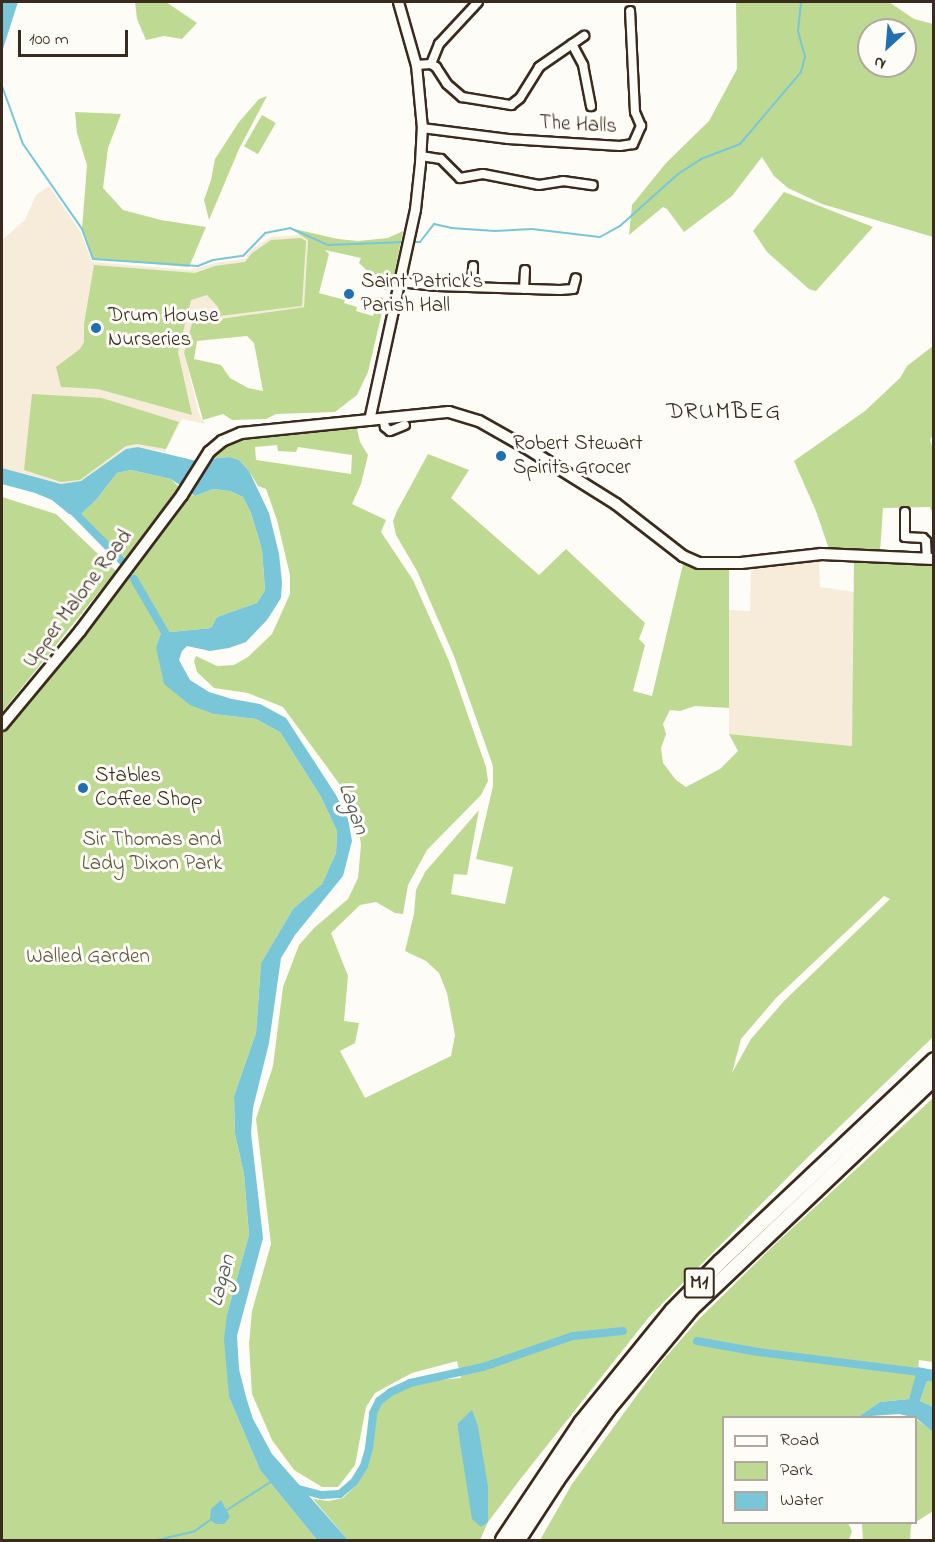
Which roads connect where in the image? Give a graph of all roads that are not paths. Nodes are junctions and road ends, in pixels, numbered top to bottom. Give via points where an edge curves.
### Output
1 (398, 2) edge
2 (478, 2) edge
3 (630, 11) dead end
4 (584, 36) dead end
5 (572, 44) junction
6 (431, 63) junction
7 (416, 65) junction
8 (591, 105) dead end
9 (422, 129) junction
10 (421, 156) junction
11 (593, 185) dead end
12 (473, 266) dead end
13 (525, 270) dead end
14 (576, 278) dead end
15 (399, 282) junction
16 (472, 287) junction
17 (524, 289) junction
18 (383, 418) junction
19 (369, 420) junction
20 (405, 425) dead end
21 (905, 512) dead end
22 (930, 558) edge
23 (2, 725) edge
24 (933, 1060) edge
25 (933, 1078) edge
26 (503, 1540) edge
27 (518, 1540) edge

1 - 7 street
2 - 6 street via 439,44
3 - 9 street, The Halls via 635,112 641,126 633,144 508,139
4 - 5 street
5 - 6 street via 539,67 516,104 462,97
5 - 8 street via 583,65
6 - 7 street
7 - 9 street
9 - 10 street
10 - 11 street via 441,159 460,178 483,174 539,185 563,181
10 - 15 street
12 - 16 street
13 - 17 street
14 - 17 street via 573,289
15 - 16 street
15 - 19 street
16 - 17 street
18 - 19 main road
18 - 20 street via 390,431
18 - 22 main road via 449,412 479,422 616,504 683,556 699,562 741,563 805,554
19 - 23 main road, Upper Malone Road via 241,433 222,441 209,452 126,569
21 - 22 street via 905,537 926,541
24 - 26 highway, M1 via 672,1311 581,1423
25 - 27 highway, M1 via 692,1308 601,1418

